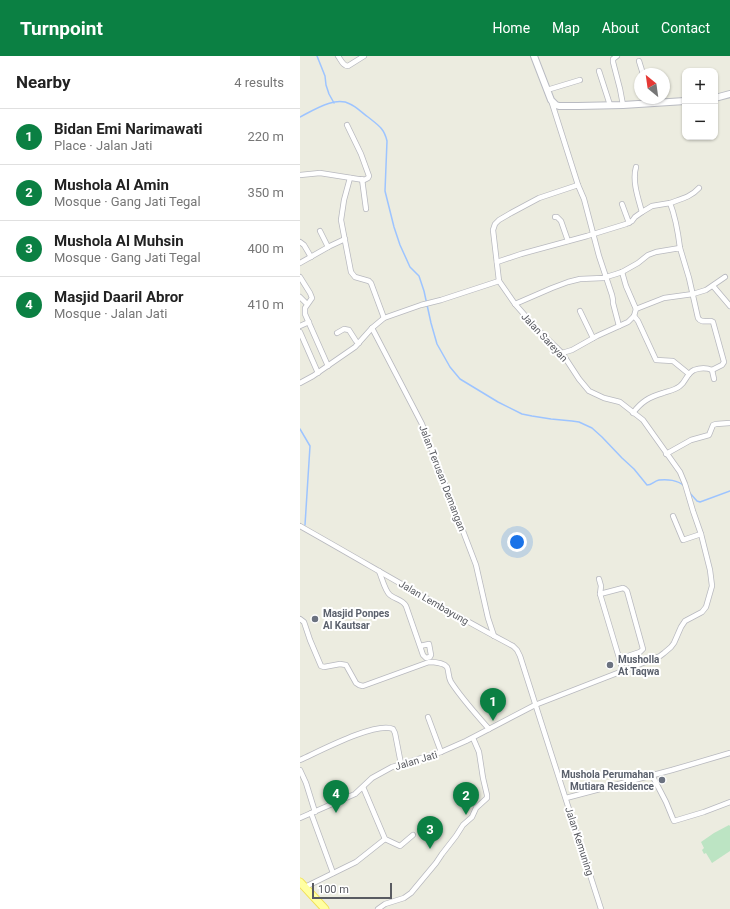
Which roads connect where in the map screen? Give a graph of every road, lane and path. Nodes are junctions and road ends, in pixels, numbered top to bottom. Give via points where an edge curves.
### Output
1 (338, 56) edge
2 (364, 56) edge
3 (534, 56) edge
4 (617, 56) edge
5 (639, 61) dead end
6 (641, 68) edge
7 (599, 71) dead end
8 (580, 80) dead end
9 (547, 90) junction
10 (730, 94) edge
11 (718, 97) edge
12 (551, 100) junction
13 (670, 101) edge
14 (682, 101) edge
15 (634, 103) edge
16 (623, 105) junction
17 (610, 106) junction
18 (347, 125) dead end
19 (636, 167) dead end
20 (300, 175) edge
21 (350, 178) junction
22 (362, 179) junction
23 (578, 185) junction
24 (699, 188) dead end
25 (670, 203) junction
26 (622, 204) dead end
27 (366, 209) dead end
28 (642, 212) junction
29 (555, 218) dead end
30 (629, 223) junction
31 (320, 231) dead end
32 (592, 234) junction
33 (345, 239) junction
34 (568, 241) junction
35 (300, 242) edge
36 (328, 247) junction
37 (680, 248) junction
38 (311, 257) junction
39 (496, 262) junction
40 (300, 263) edge
41 (622, 272) junction
42 (300, 277) edge
43 (606, 277) junction
44 (726, 277) dead end
45 (499, 281) junction
46 (714, 286) junction
47 (693, 294) junction
48 (300, 297) edge
49 (308, 304) junction
50 (515, 304) junction
51 (730, 306) edge
52 (636, 309) junction
53 (580, 311) dead end
54 (634, 316) junction
55 (384, 318) junction
56 (309, 322) junction
57 (300, 326) edge
58 (619, 326) junction
59 (372, 328) junction
60 (300, 332) edge
61 (337, 333) dead end
62 (593, 338) junction
63 (359, 343) junction
64 (562, 353) junction
65 (328, 366) junction
66 (712, 370) junction
67 (318, 373) junction
68 (689, 374) junction
69 (714, 379) dead end
70 (300, 383) edge
71 (633, 413) junction
72 (730, 423) edge
73 (666, 454) junction
74 (673, 516) dead end
75 (300, 526) edge
76 (701, 534) junction
77 (379, 571) junction
78 (599, 579) dead end
79 (600, 594) junction
80 (300, 619) edge
81 (494, 636) junction
82 (420, 646) dead end
83 (660, 656) joint
84 (619, 659) junction
85 (623, 672) junction
86 (535, 705) junction
87 (428, 718) dead end
88 (489, 729) junction
89 (473, 738) junction
90 (441, 752) junction
91 (730, 753) edge
92 (300, 760) edge
93 (401, 764) junction
94 (300, 770) edge
95 (652, 775) junction
96 (363, 787) junction
97 (566, 798) junction
98 (730, 802) edge
99 (313, 813) junction
100 (300, 818) edge
101 (413, 834) dead end
102 (385, 840) junction
103 (333, 872) junction
104 (302, 884) edge
105 (325, 909) edge
106 (378, 909) edge
107 (601, 909) edge

1 - 2 street via 345,66
3 - 9 street
4 - 16 street via 613,62
5 - 6 street
7 - 17 street
8 - 9 street
9 - 12 street
10 - 11 street
12 - 17 street via 559,106
12 - 23 street
13 - 14 street
15 - 16 street
16 - 17 street
18 - 22 street via 369,176
19 - 28 street via 635,177
20 - 21 street via 320,173
21 - 22 street
21 - 33 street via 341,220
22 - 27 street
23 - 32 street
23 - 39 street, Jalan Sareyan via 539,198 499,220 493,230
24 - 25 street via 690,196
25 - 28 street via 652,206
25 - 37 street
26 - 30 street
28 - 30 street
29 - 34 street via 560,218
30 - 32 street
31 - 36 street
32 - 34 street
32 - 43 street
33 - 36 street
33 - 55 street via 352,274 371,283
34 - 39 street
35 - 38 street
36 - 38 street
37 - 41 street via 648,255
37 - 47 street
38 - 40 street
39 - 45 street, Jalan Sareyan
41 - 43 street
41 - 52 street
42 - 49 street via 312,296
43 - 50 street via 568,282
43 - 58 street
44 - 46 street
45 - 50 street, Jalan Sareyan
45 - 55 street
46 - 47 street
46 - 51 street
47 - 52 street via 664,298
47 - 66 street via 699,320 713,323 724,362
48 - 49 street
49 - 56 street via 304,311
50 - 64 street, Jalan Sareyan
52 - 54 street
53 - 62 street
54 - 58 street
54 - 68 street via 656,360 673,361
55 - 59 street
56 - 57 street
56 - 65 street
58 - 62 street
59 - 63 street
59 - 81 street, Jalan Terusan Demangan via 422,424 476,565
60 - 67 street
61 - 63 street via 344,329 349,330
62 - 64 street
63 - 65 street
64 - 71 street, Jalan Sareyan via 589,391 620,402
65 - 67 street
66 - 68 street via 704,368
66 - 69 street
67 - 70 street
68 - 71 street via 679,388 645,400
71 - 73 street, Jalan Sareyan via 643,420
72 - 73 street via 716,424 711,427 709,435 691,440
73 - 76 street, Jalan Sareyan via 680,472
74 - 76 street via 683,540
75 - 77 street, Jalan Lembayung
76 - 83 street, Jalan Sareyan via 712,583 706,606 702,612 685,621 674,643
77 - 81 street, Jalan Lembayung
77 - 82 street via 390,596 405,604
78 - 79 street
79 - 84 street
79 - 84 street via 625,589 627,591 643,649
80 - 88 street via 304,622 321,666 346,665 359,685 366,685 429,662 446,666 457,691
81 - 86 street, Jalan Lembayung via 518,651
83 - 85 street, Jalan Jati
84 - 85 street
85 - 86 street, Jalan Jati
86 - 88 street, Jalan Jati
86 - 97 street, Jalan Kemuning
87 - 90 street
88 - 89 street, Jalan Jati
89 - 90 street, Jalan Jati
89 - 106 street via 479,752 487,798 476,808 411,893
90 - 93 street, Jalan Jati
91 - 95 street
92 - 93 street via 362,732 390,728 395,733
93 - 96 street, Jalan Jati via 380,773
94 - 99 street
95 - 97 street
95 - 98 street via 674,821
96 - 99 street, Jalan Jati via 349,797
96 - 102 street
97 - 107 street, Jalan Kemuning
99 - 100 street, Jalan Jati
99 - 103 street
101 - 102 street via 400,846
102 - 103 street via 356,862
103 - 104 street
104 - 105 main road

